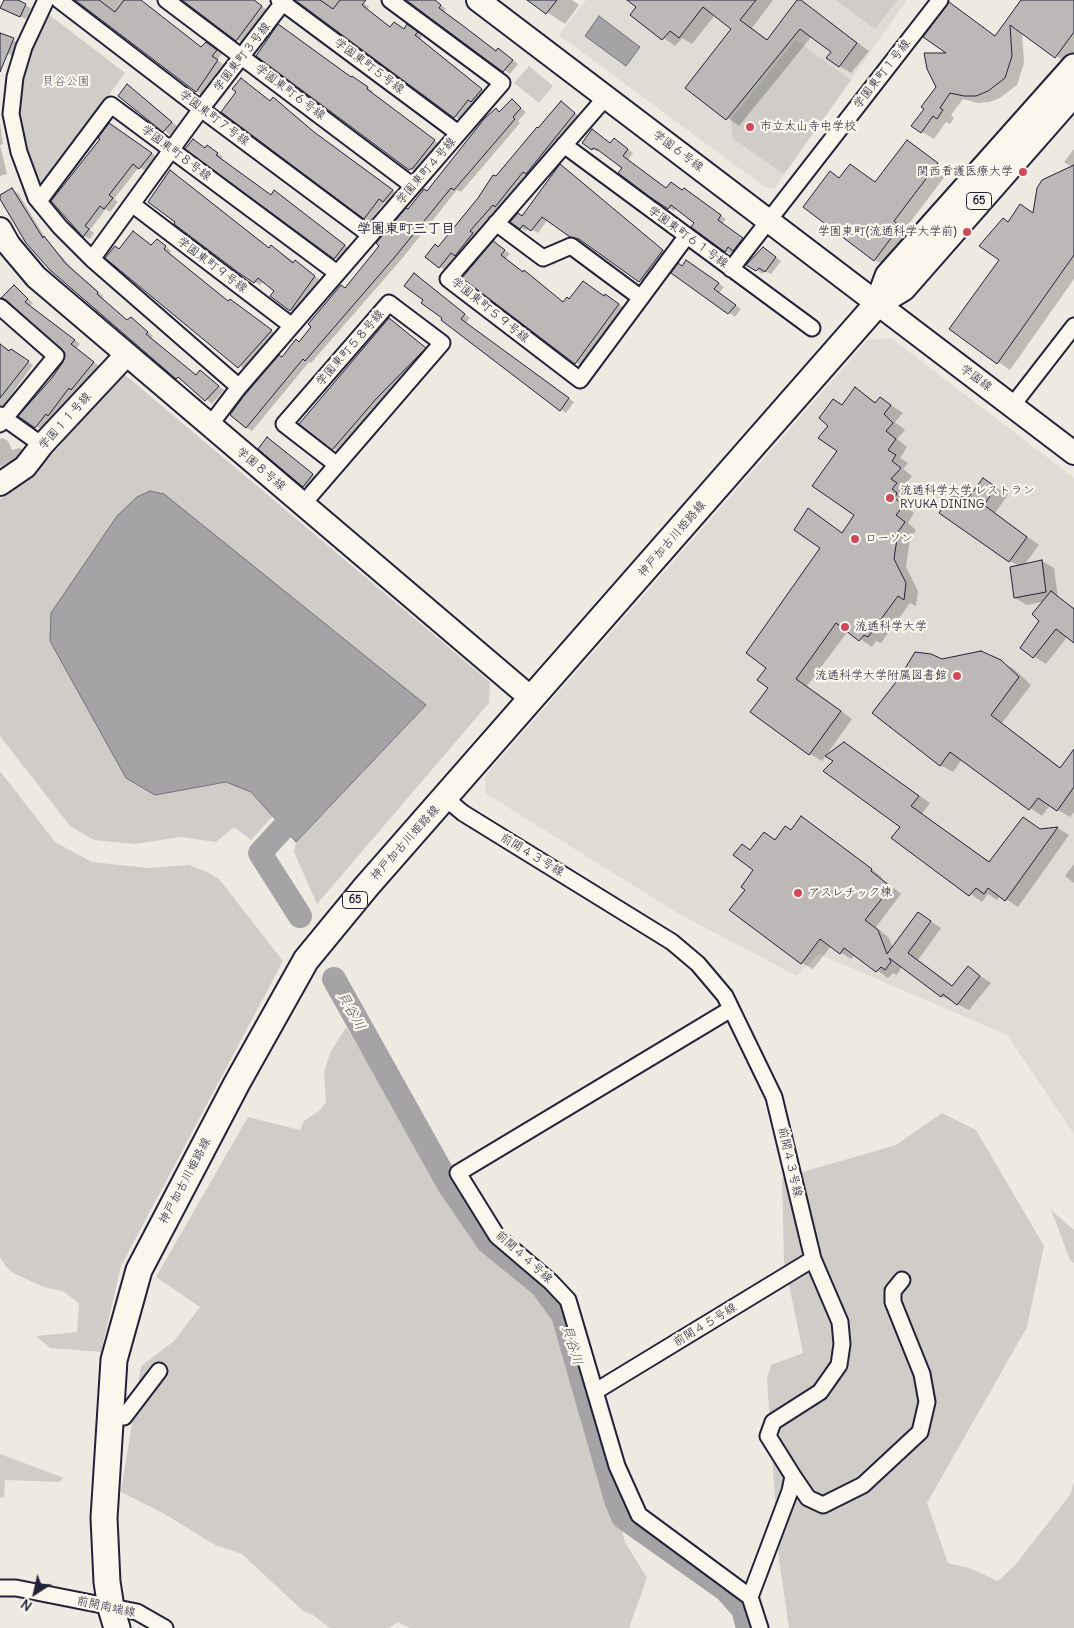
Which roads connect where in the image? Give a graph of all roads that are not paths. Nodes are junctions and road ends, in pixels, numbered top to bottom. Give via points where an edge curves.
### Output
1 (46, 0) edge
2 (59, 0) edge
3 (166, 0) edge
4 (390, 0) edge
5 (478, 0) edge
6 (940, 0) edge
7 (283, 1) edge
8 (242, 56) junction
9 (1074, 67) edge
10 (1074, 93) edge
11 (606, 97) junction
12 (201, 109) junction
13 (458, 133) junction
14 (564, 145) junction
15 (172, 149) junction
16 (413, 186) junction
17 (39, 201) junction
18 (132, 204) junction
19 (768, 220) junction
20 (496, 223) junction
21 (0, 229) edge
22 (370, 234) junction
23 (686, 237) junction
24 (92, 259) junction
25 (731, 269) junction
26 (337, 273) junction
27 (641, 298) junction
28 (878, 303) junction
29 (0, 308) edge
30 (292, 326) junction
31 (1074, 326) edge
32 (812, 328) dead end
33 (127, 354) junction
34 (239, 386) junction
35 (1012, 406) junction
36 (2, 419) edge
37 (210, 425) junction
38 (42, 445) junction
39 (1074, 453) edge
40 (337, 465) junction
41 (0, 484) edge
42 (303, 504) junction
43 (532, 699) junction
44 (445, 798) junction
45 (731, 1009) junction
46 (813, 1259) junction
47 (902, 1280) dead end
48 (159, 1371) dead end
49 (596, 1391) junction
50 (110, 1416) junction
51 (793, 1476) junction
52 (0, 1588) edge
53 (750, 1596) junction
54 (114, 1618) edge
55 (164, 1628) edge
56 (760, 1628) edge

1 - 17 street via 24,47 15,77 11,114 19,152
2 - 12 street, 学園東町７号線
3 - 8 street, 学園東町６号線
4 - 13 street, 学園東町４号線 via 502,83
5 - 11 street, 学園６号線
6 - 19 street, 学園東町１号線
7 - 8 street, 学園東町３号線
7 - 13 street, 学園東町５号線
8 - 12 street, 学園東町３号線
8 - 16 street, 学園東町６号線
9 - 28 main road, 神戸加古川姫路線 / 65 via 888,276
10 - 28 main road, 神戸加古川姫路線 / 65 via 903,288
11 - 14 street, 学園東町５９号線
11 - 19 street, 学園６号線
12 - 15 street, 学園東町３号線
12 - 22 street, 学園東町７号線
13 - 16 street, 学園東町４号線
14 - 20 street, 学園東町５９号線
14 - 23 street, 学園東町６１号線
15 - 17 street, 学園東町８号線 via 111,105
15 - 18 street, 学園東町３号線
15 - 26 street, 学園東町８号線
16 - 22 street, 学園東町４号線
17 - 24 street
18 - 24 street, 学園東町３号線
18 - 30 street, 学園東町９号線
19 - 25 street, 学園東町１号線
19 - 28 street, 学園６号線
20 - 27 street via 543,258 571,246
20 - 27 street, 学園東町５９号線 via 448,279 580,380
21 - 33 street, 学園８号線 via 36,277
22 - 26 street, 学園東町４号線
23 - 25 street, 学園東町６１号線
23 - 27 street, 学園東町５９号線
24 - 34 street
25 - 32 street, 学園東町６１号線 via 794,322
26 - 30 street, 学園東町４号線
28 - 35 street, 学園線
28 - 43 main road, 神戸加古川姫路線 / 65
29 - 36 street via 56,356
30 - 34 street, 学園東町４号線
31 - 35 street
33 - 37 street, 学園８号線
33 - 38 street, 学園１１号線
34 - 37 street, 学園東町４号線
35 - 39 street, 学園線
36 - 38 street
37 - 42 street, 学園８号線
38 - 41 street, 学園１１号線 via 25,467
40 - 40 street, 学園東町５８号線 via 442,343 389,303 284,424
40 - 42 street, 学園東町５８号線
42 - 43 street, 学園８号線
43 - 44 main road, 神戸加古川姫路線 / 65
44 - 45 street, 前開４３号線 via 463,813 672,942 698,964 725,996
44 - 50 main road, 神戸加古川姫路線 / 65 via 306,960 237,1083 139,1270 114,1360
45 - 46 street, 前開４３号線 via 774,1097
45 - 49 street, 前開４４号線 via 458,1173 497,1236 568,1300
46 - 49 street, 前開４５号線
46 - 51 street, 前開４３号線 via 840,1322 842,1344 838,1365 820,1392 773,1422 770,1429 768,1436
47 - 51 street, 前開４３号線 via 893,1291 893,1302 922,1374 927,1402 920,1432 863,1485 823,1505 808,1498
48 - 50 street via 124,1417
49 - 53 street, 前開４４号線 via 617,1466 639,1516
50 - 54 main road, 神戸加古川姫路線 / 65 via 104,1518
51 - 53 street
52 - 54 street, 前開南端線 via 16,1588
53 - 56 street
54 - 55 street, 前開南端線 via 136,1612

